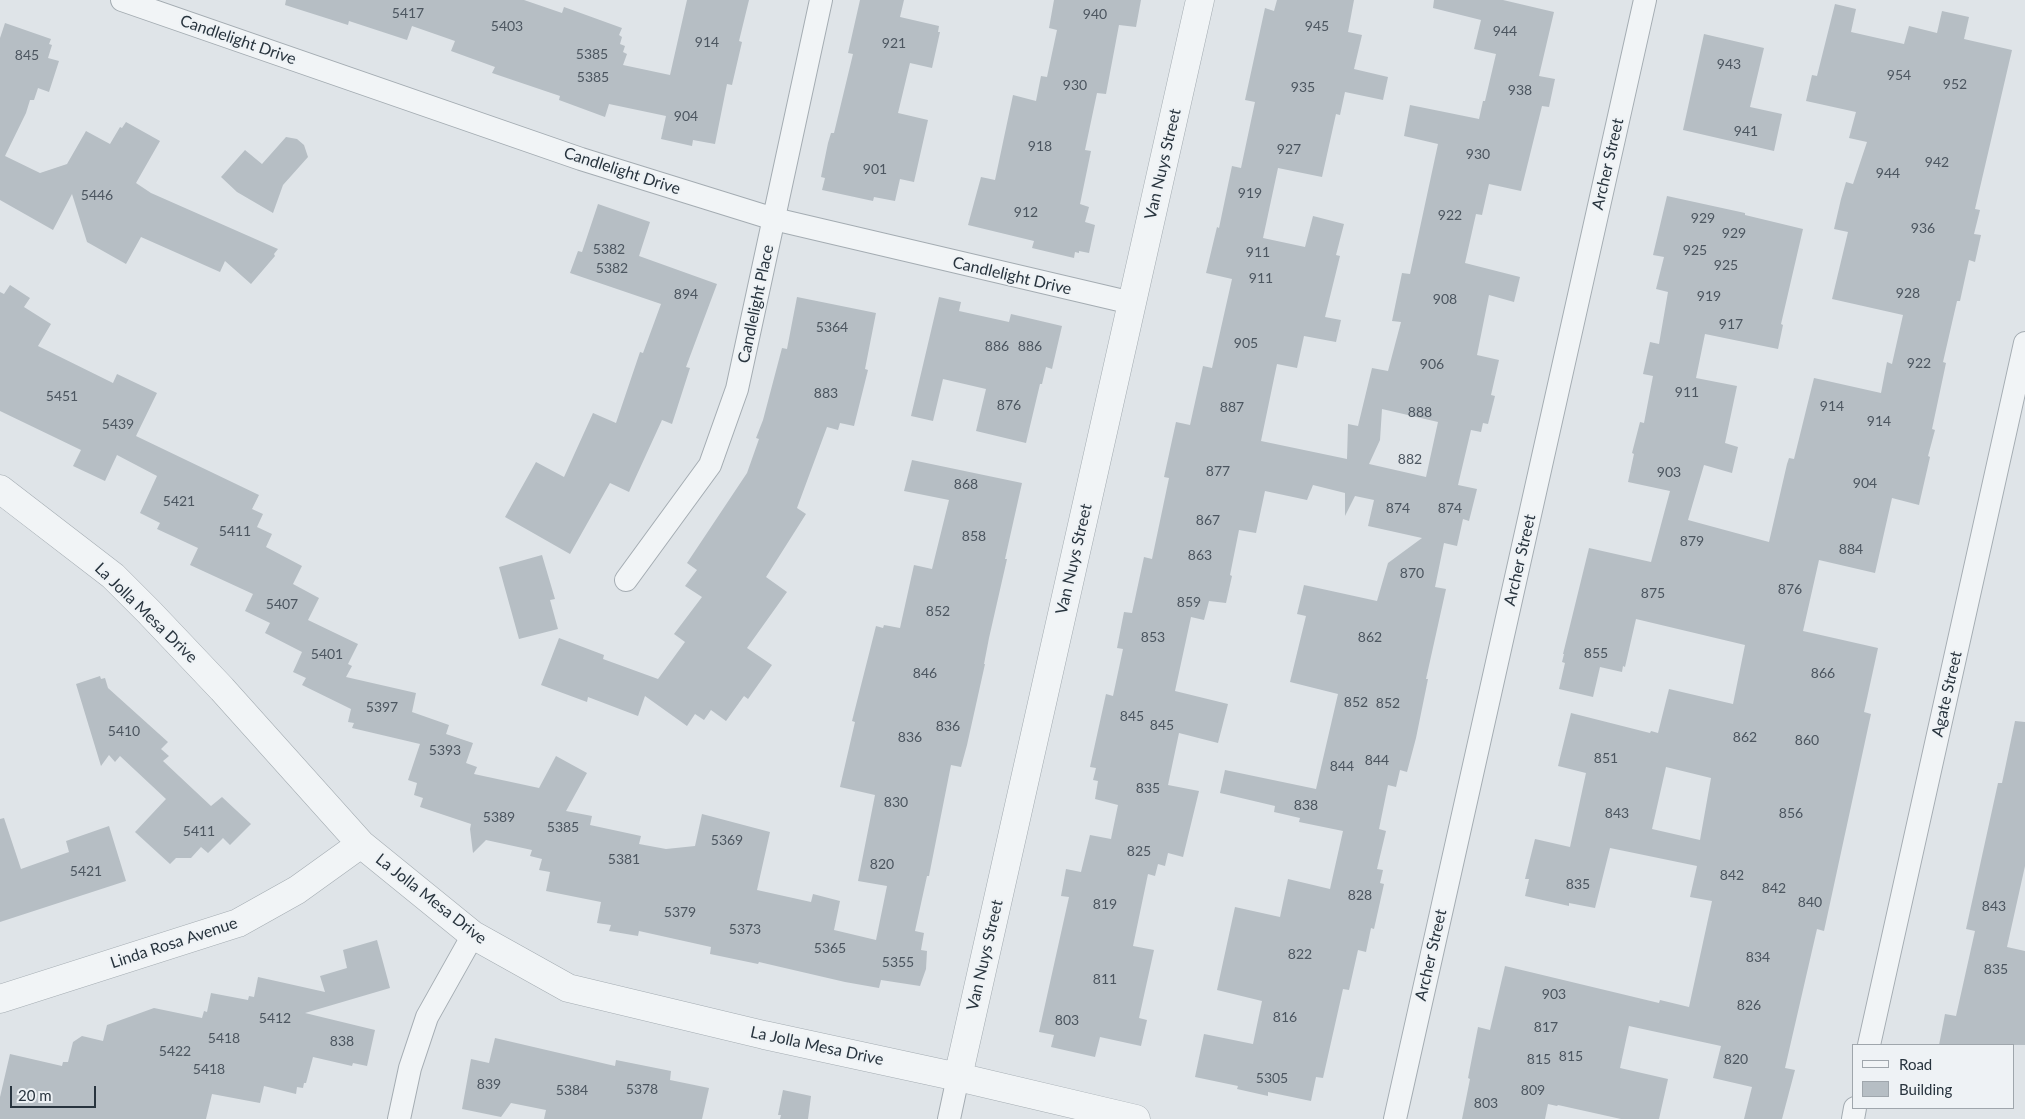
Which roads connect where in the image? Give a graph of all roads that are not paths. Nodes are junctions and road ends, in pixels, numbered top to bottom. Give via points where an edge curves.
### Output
1 (122, 0) edge
2 (821, 0) edge
3 (1200, 0) edge
4 (1645, 0) edge
5 (774, 219) junction
6 (1132, 303) junction
7 (2025, 343) edge
8 (0, 489) edge
9 (626, 580) dead end
10 (361, 844) junction
11 (473, 935) junction
12 (0, 999) edge
13 (1869, 1044) edge
14 (958, 1077) junction
15 (399, 1119) edge
16 (949, 1119) edge
17 (1136, 1119) edge
18 (1395, 1119) edge

1 - 5 street, Candlelight Drive via 581,159
2 - 5 street, Candlelight Place
3 - 6 street, Van Nuys Street
4 - 18 street, Archer Street
5 - 6 street, Candlelight Drive
5 - 9 street, Candlelight Place via 737,389 710,465
6 - 14 street, Van Nuys Street
7 - 13 street, Agate Street
8 - 10 street, La Jolla Mesa Drive via 113,576 222,689
10 - 11 street, La Jolla Mesa Drive
10 - 12 street, Linda Rosa Avenue via 298,890 238,923
11 - 14 street, La Jolla Mesa Drive via 568,988
11 - 15 street via 427,1017 410,1068
14 - 16 street, Van Nuys Street
14 - 17 street, La Jolla Mesa Drive

